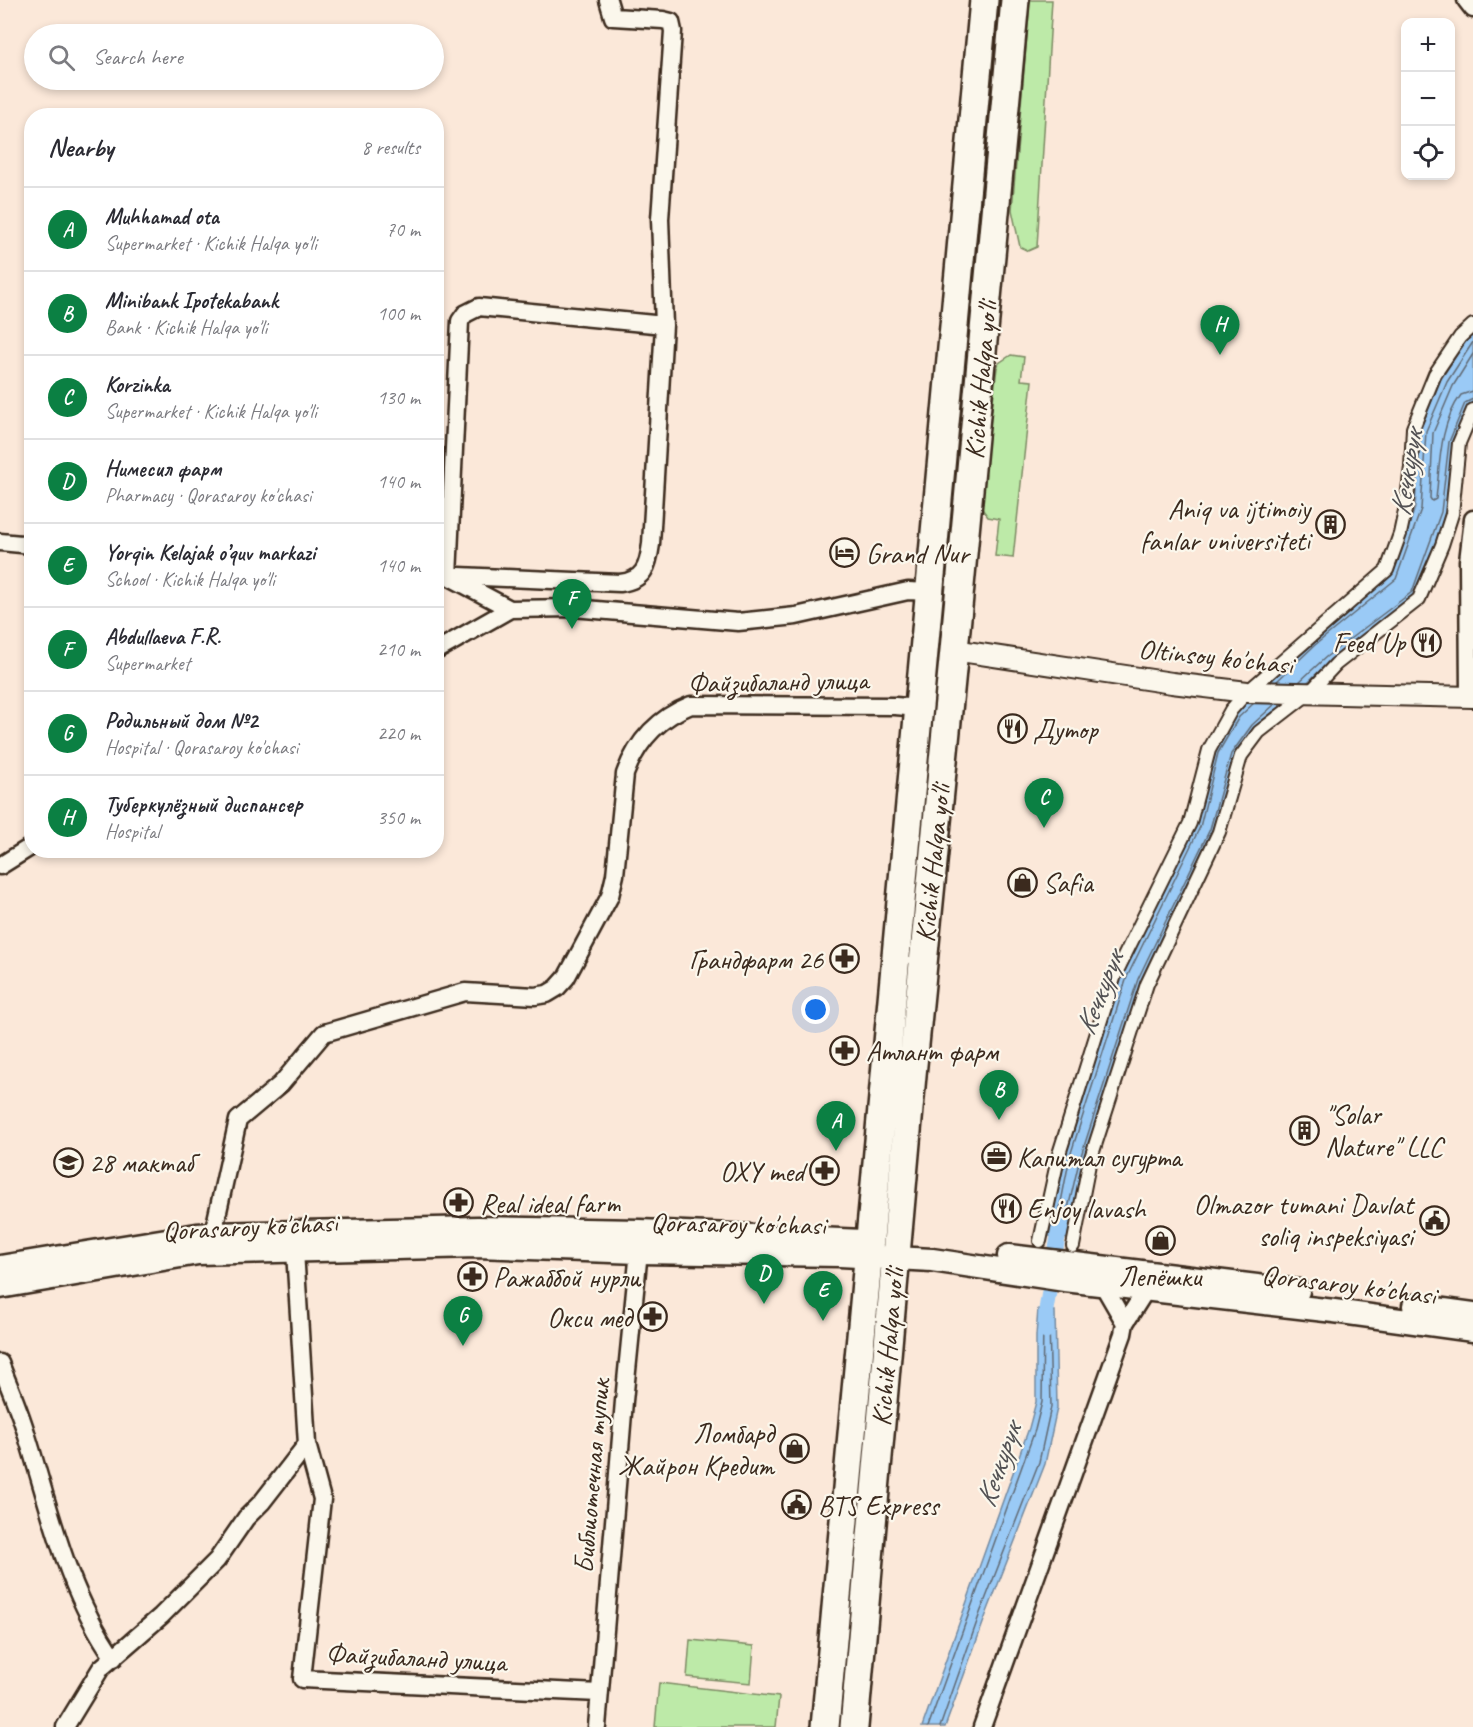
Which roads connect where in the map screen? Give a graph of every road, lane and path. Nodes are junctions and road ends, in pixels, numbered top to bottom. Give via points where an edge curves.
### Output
1 (608, 0) edge
2 (984, 0) edge
3 (1015, 0) edge
4 (1466, 0) edge
5 (1473, 9) edge
6 (969, 157) junction
7 (1000, 160) junction
8 (1473, 325) edge
9 (664, 326) junction
10 (1473, 410) edge
11 (1473, 519) edge
12 (0, 543) edge
13 (24, 544) edge
14 (444, 548) edge
15 (444, 576) edge
16 (444, 577) edge
17 (929, 592) junction
18 (510, 609) junction
19 (444, 646) edge
20 (954, 650) junction
21 (1247, 692) junction
22 (1308, 694) junction
23 (1471, 697) edge
24 (919, 708) junction
25 (24, 851) edge
26 (905, 859) junction
27 (932, 863) junction
28 (0, 866) edge
29 (213, 1234) junction
30 (640, 1241) junction
31 (869, 1249) junction
32 (295, 1251) junction
33 (896, 1251) junction
34 (1040, 1259) junction
35 (1069, 1264) junction
36 (0, 1267) edge
37 (1103, 1285) junction
38 (0, 1287) edge
39 (1146, 1290) junction
40 (1473, 1314) edge
41 (1125, 1323) junction
42 (1473, 1330) edge
43 (0, 1363) edge
44 (307, 1444) junction
45 (114, 1658) junction
46 (599, 1693) junction
47 (64, 1727) edge
48 (597, 1727) edge
49 (825, 1727) edge
50 (854, 1727) edge
51 (982, 1727) edge

1 - 9 street via 613,17 663,20 671,22 673,31 660,219
2 - 6 highway, Kichik Halqa yo'li
3 - 7 highway, Kichik Halqa yo'li
4 - 5 street
6 - 7 highway
6 - 17 highway, Kichik Halqa yo'li
7 - 20 highway, Kichik Halqa yo'li
8 - 21 street via 1435,374 1413,428 1406,506 1387,570
9 - 14 street via 479,307 465,314 460,321
9 - 15 street via 649,560 643,574 620,584
10 - 22 street via 1459,444 1452,514 1419,599 1336,664
11 - 23 street via 1468,561
12 - 13 street
16 - 18 street
17 - 18 street via 908,591 796,616 738,622 573,608
17 - 24 highway, Kichik Halqa yo'li
18 - 19 street
20 - 21 street, Oltinsoy ko'chasi
20 - 27 highway, Kichik Halqa yo'li
21 - 22 street, Oltinsoy ko'chasi
21 - 34 street via 1231,710 1209,750 1190,823 1115,975 1059,1154
22 - 23 street, Oltinsoy ko'chasi
22 - 35 street via 1258,732 1241,756 1219,832 1147,984 1089,1164
24 - 26 highway, Kichik Halqa yo'li
24 - 29 street, Файзибаланд улица via 691,705 660,722 648,732 625,774 610,896 566,978 547,994 465,992 324,1033 281,1084 238,1120
25 - 28 street
26 - 27 highway
26 - 31 highway, Kichik Halqa yo'li
27 - 33 highway, Kichik Halqa yo'li
29 - 30 main road, Qorasaroy ko'chasi via 478,1228
29 - 36 main road, Qorasaroy ko'chasi
30 - 31 main road, Qorasaroy ko'chasi
30 - 32 main road, Qorasaroy ko'chasi
30 - 46 street, Библиотечная тупик
31 - 33 main road, Qorasaroy ko'chasi
31 - 49 highway, Kichik Halqa yo'li
32 - 38 main road, Qorasaroy ko'chasi via 198,1254
32 - 44 street, Файзибаланд улица
33 - 34 main road, Qorasaroy ko'chasi via 933,1246
33 - 50 highway, Kichik Halqa yo'li
34 - 35 main road, Qorasaroy ko'chasi
35 - 37 main road, Qorasaroy ko'chasi
35 - 40 main road, Qorasaroy ko'chasi
37 - 39 main road, Qorasaroy ko'chasi
37 - 41 street
39 - 41 street
39 - 42 main road, Qorasaroy ko'chasi
41 - 51 street
43 - 45 street via 81,1602
44 - 45 street via 217,1560
44 - 46 street, Файзибаланд улица via 322,1499 302,1679
45 - 47 street via 101,1668
46 - 48 street, Библиотечная тупик

